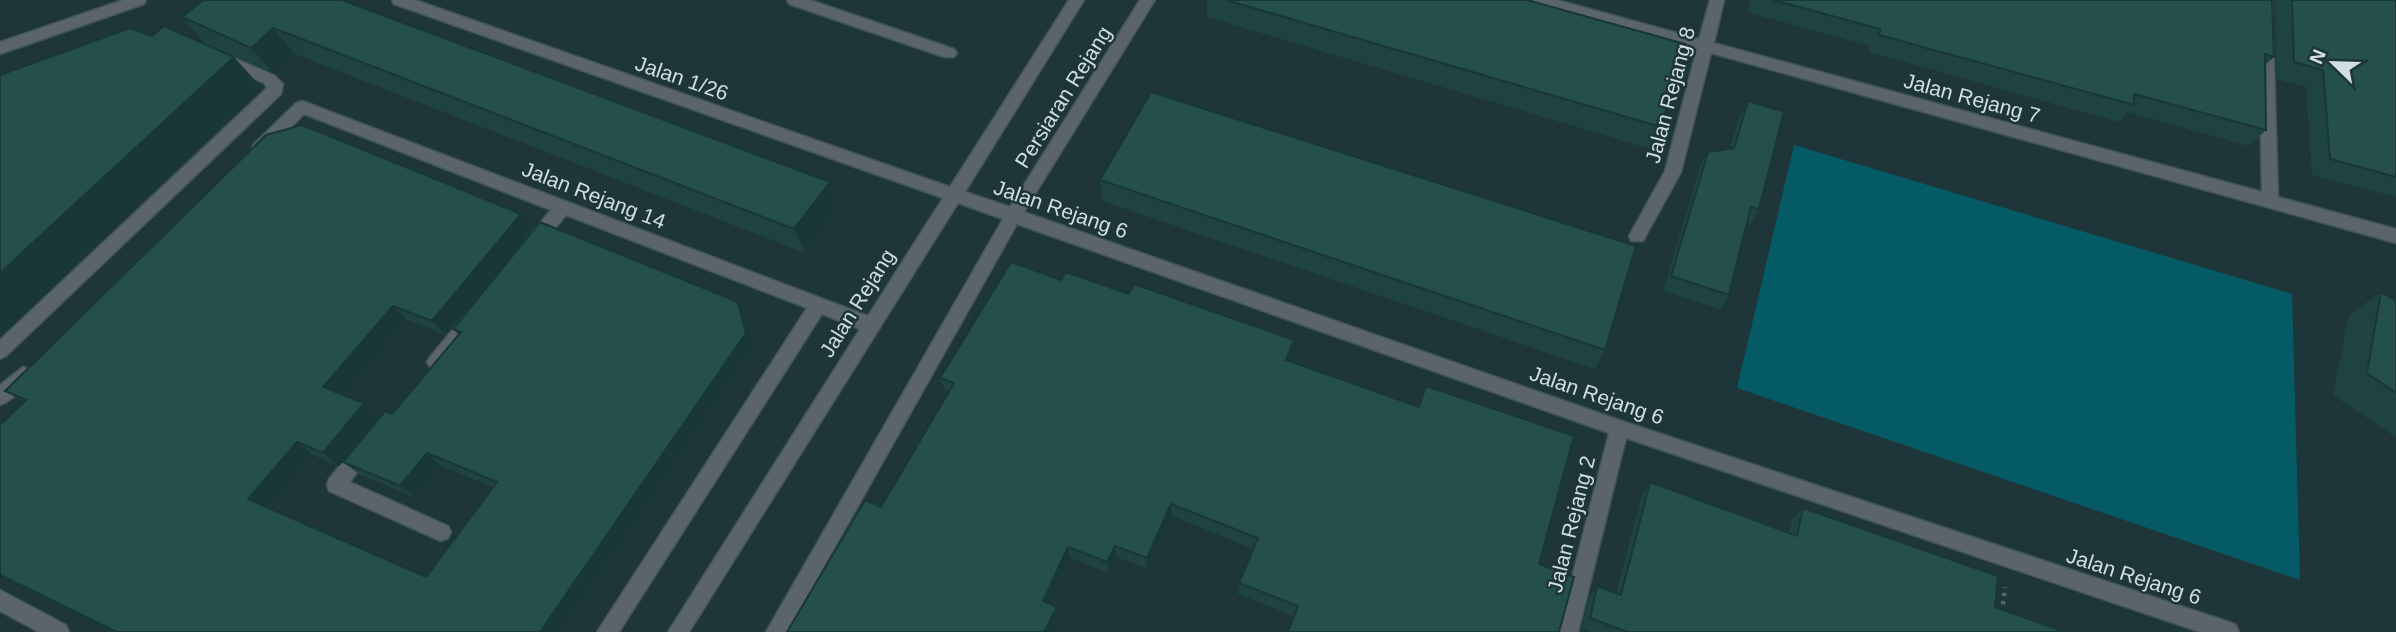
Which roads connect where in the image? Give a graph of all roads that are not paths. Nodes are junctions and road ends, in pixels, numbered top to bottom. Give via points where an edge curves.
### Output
1 (89, 0) edge
2 (139, 0) edge
3 (399, 0) edge
4 (794, 0) edge
5 (1077, 0) edge
6 (1148, 0) edge
7 (1537, 0) edge
8 (1717, 0) edge
9 (2265, 0) edge
10 (93, 16) junction
11 (1706, 46) junction
12 (0, 48) edge
13 (208, 53) edge
14 (949, 53) dead end
15 (252, 156) edge
16 (951, 195) junction
17 (2270, 202) junction
18 (563, 207) junction
19 (1013, 216) junction
20 (1637, 236) dead end
21 (2396, 236) edge
22 (519, 260) edge
23 (484, 303) edge
24 (819, 305) junction
25 (870, 325) junction
26 (0, 351) edge
27 (40, 359) edge
28 (423, 378) edge
29 (0, 397) edge
30 (1619, 428) junction
31 (380, 432) edge
32 (441, 532) dead end
33 (0, 600) edge
34 (59, 632) edge
35 (607, 632) edge
36 (678, 632) edge
37 (776, 632) edge
38 (1567, 632) edge
39 (2229, 632) edge

1 - 10 street
2 - 10 street
3 - 16 street, Jalan 1/26
4 - 14 street
5 - 16 street, Jalan Rejang
6 - 19 street, Persiaran Rejang
7 - 11 street, Jalan Rejang 7
8 - 11 street, Jalan Rejang 8
9 - 17 street
10 - 12 street
11 - 17 street, Jalan Rejang 7
11 - 20 street, Jalan Rejang 8 via 1673,172
13 - 26 street via 269,79 275,90
15 - 18 street, Jalan Rejang 14 via 302,107
16 - 19 street, Jalan Rejang 6
16 - 25 street, Jalan Rejang
17 - 21 street, Jalan Rejang 7
18 - 22 street
18 - 24 street, Jalan Rejang 14
19 - 30 street, Jalan Rejang 6
19 - 37 street, Persiaran Rejang
23 - 28 street
24 - 25 street, Jalan Rejang 14
24 - 35 street
25 - 36 street, Jalan Rejang
27 - 29 street
30 - 38 street, Jalan Rejang 2
30 - 39 street, Jalan Rejang 6
31 - 32 street via 336,485
33 - 34 street

